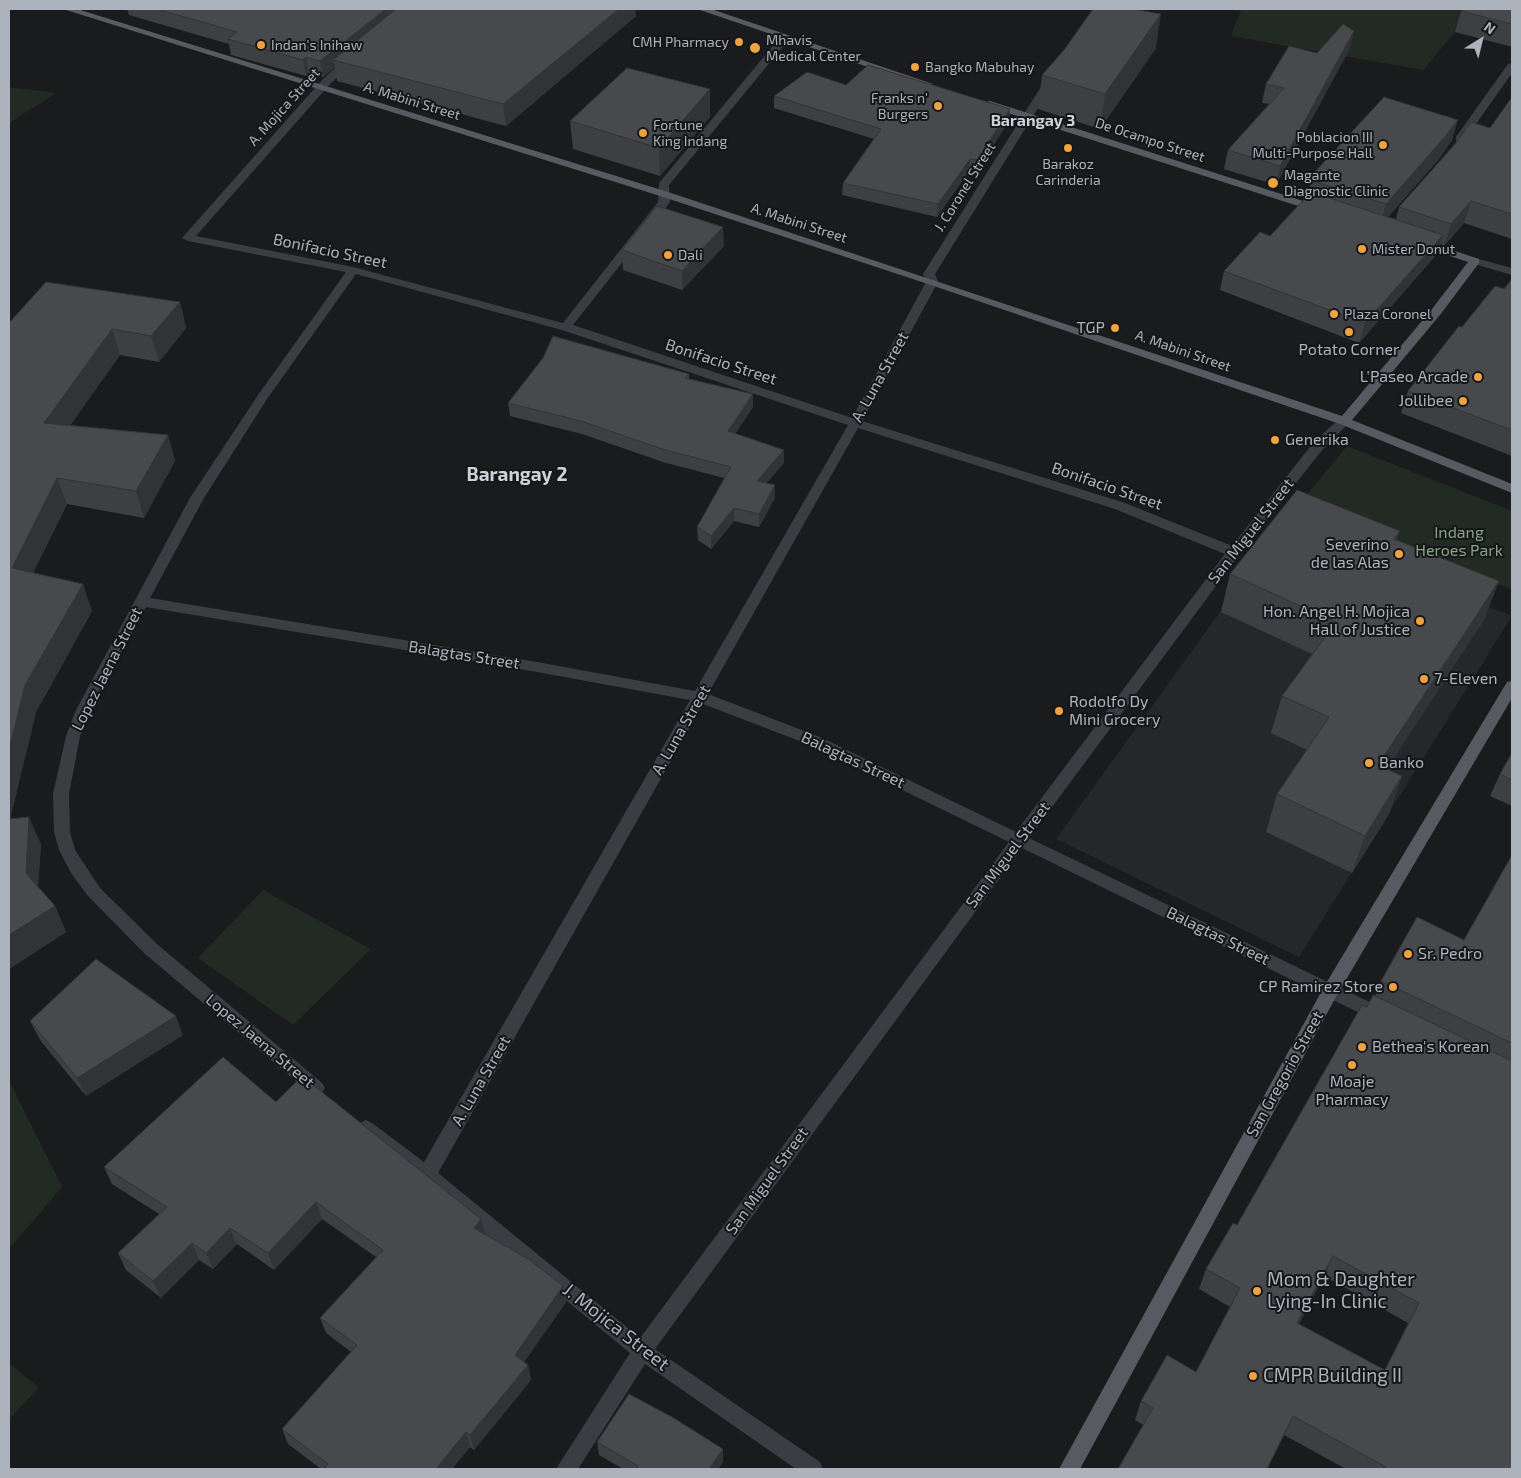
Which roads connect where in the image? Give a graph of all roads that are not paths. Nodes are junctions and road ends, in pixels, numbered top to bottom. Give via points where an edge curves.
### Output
1 (68, 9) edge
2 (702, 9) edge
3 (785, 38) junction
4 (361, 51) edge
5 (1512, 66) edge
6 (1058, 69) edge
7 (320, 88) junction
8 (943, 89) edge
9 (980, 101) edge
10 (1027, 116) junction
11 (1452, 150) edge
12 (664, 194) junction
13 (1330, 213) edge
14 (188, 238) joint
15 (1411, 240) edge
16 (1474, 261) junction
17 (353, 270) junction
18 (1512, 272) edge
19 (932, 282) junction
20 (566, 327) junction
21 (1344, 422) junction
22 (855, 423) junction
23 (1512, 489) edge
24 (1234, 552) junction
25 (141, 601) junction
26 (1512, 686) edge
27 (700, 697) junction
28 (1019, 840) junction
29 (1331, 990) junction
30 (1392, 1020) edge
31 (326, 1097) edge
32 (349, 1115) edge
33 (428, 1175) junction
34 (642, 1351) junction
35 (566, 1469) edge
36 (813, 1469) edge
37 (1069, 1469) edge

1 - 7 main road, A. Mabini Street
2 - 3 main road
3 - 8 main road
3 - 12 street via 663,185
4 - 7 street, A. Mojica Street
5 - 11 street
6 - 10 street, J. Coronel Street
7 - 12 main road, A. Mabini Street
7 - 14 street, A. Mojica Street
9 - 10 main road, De Ocampo Street
10 - 13 main road, De Ocampo Street
10 - 19 street, J. Coronel Street via 929,274
12 - 19 main road, A. Mabini Street
12 - 20 street via 664,202
14 - 17 street, Bonifacio Street
15 - 16 main road
16 - 18 street
16 - 21 main road, San Miguel Street
17 - 20 street, Bonifacio Street
17 - 25 street, Lopez Jaena Street via 262,398 208,482
19 - 21 main road, A. Mabini Street
19 - 22 street, A. Luna Street
20 - 22 street, Bonifacio Street
21 - 23 main road, A. Mabini Street
21 - 24 street, San Miguel Street via 1314,450
22 - 24 street, Bonifacio Street via 1120,506
22 - 27 street, A. Luna Street
24 - 28 street, San Miguel Street
25 - 27 street, Balagtas Street
25 - 31 street, Lopez Jaena Street via 72,736 61,794 62,832 67,850 77,869 122,921
26 - 29 main road, San Gregorio Street
27 - 28 street, Balagtas Street via 815,741
27 - 33 street, A. Luna Street
28 - 29 street, Balagtas Street
28 - 34 street, San Miguel Street
29 - 30 street, Balagtas Street
29 - 37 main road, San Gregorio Street
32 - 33 street
33 - 34 street, J. Mojica Street
34 - 35 street, San Miguel Street
34 - 36 street, J. Mojica Street

